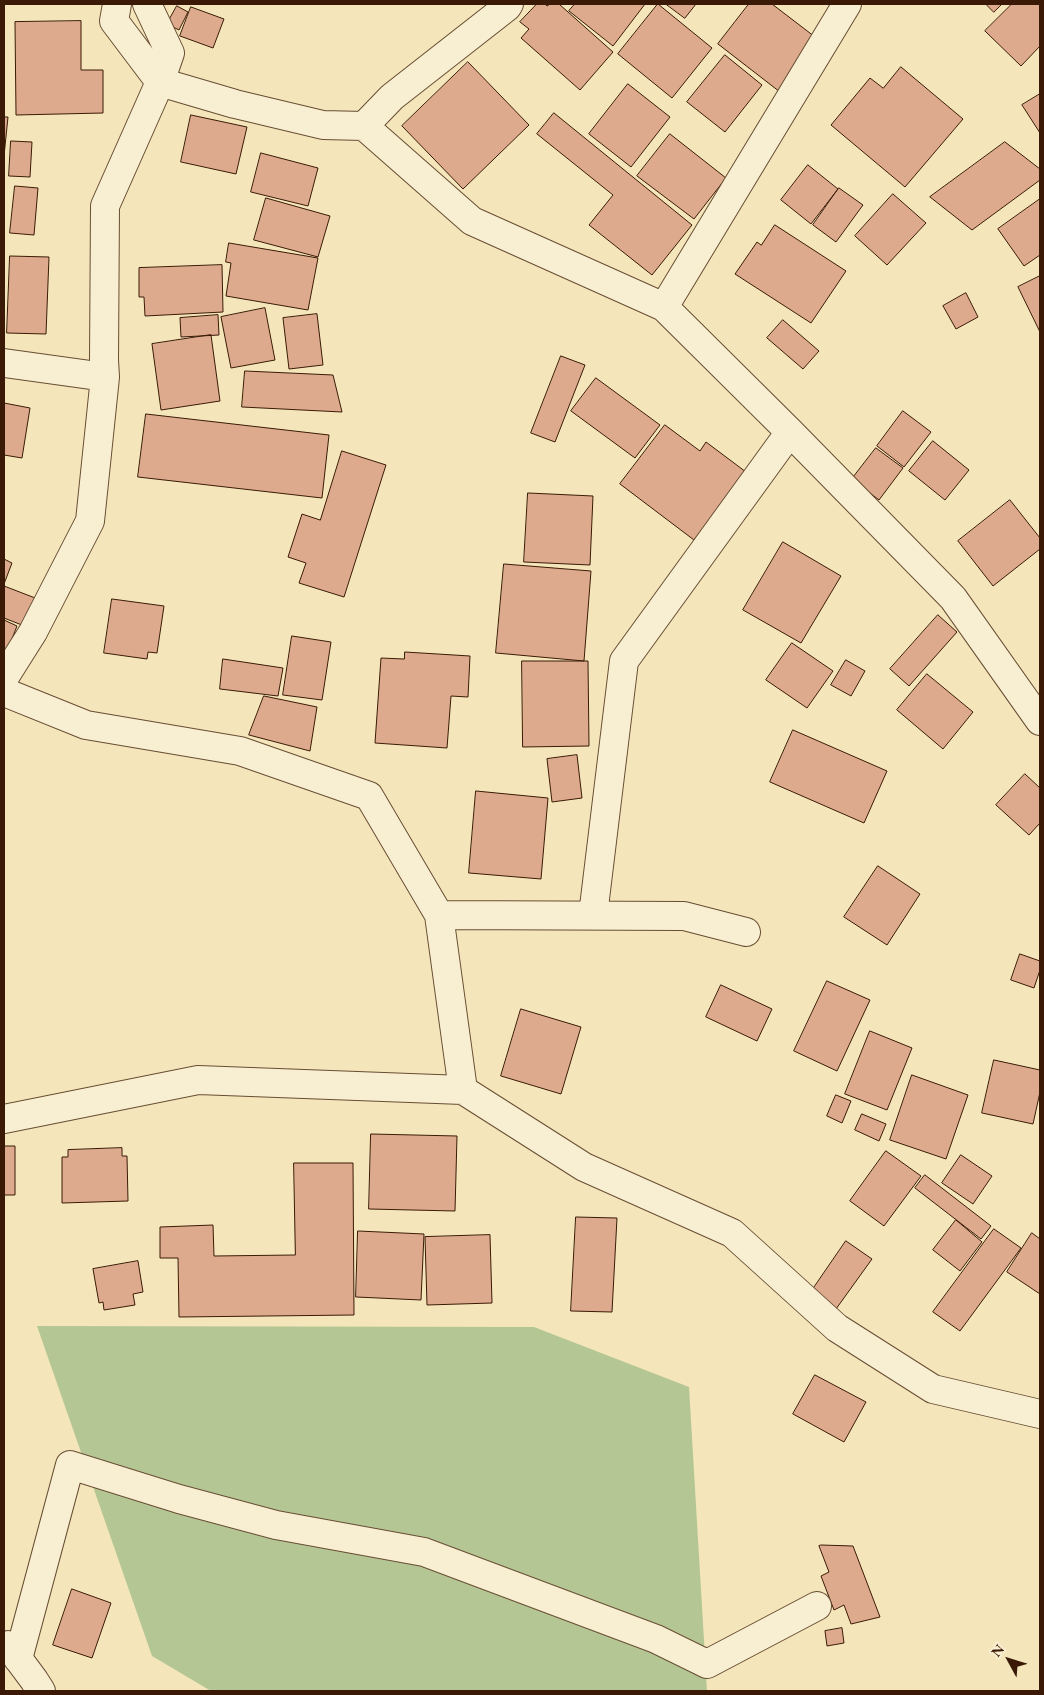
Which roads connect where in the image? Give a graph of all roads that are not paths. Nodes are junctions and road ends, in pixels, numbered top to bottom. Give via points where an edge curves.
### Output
1 (117, 4) edge
2 (147, 4) edge
3 (509, 4) edge
4 (847, 4) edge
5 (160, 82) junction
6 (364, 126) junction
7 (664, 307) junction
8 (4, 363) edge
9 (105, 377) junction
10 (790, 432) junction
11 (4, 678) edge
12 (4, 692) edge
13 (1040, 721) edge
14 (439, 914) junction
15 (593, 915) junction
16 (746, 932) dead end
17 (463, 1090) junction
18 (4, 1119) edge
19 (1040, 1414) edge
20 (817, 1606) dead end
21 (11, 1649) edge
22 (41, 1691) edge

1 - 5 street via 114,21
2 - 5 street via 170,53
3 - 6 street via 392,97
4 - 7 street
5 - 6 street via 323,125
5 - 9 street via 105,206
6 - 7 street via 472,221
7 - 10 street
8 - 9 street
9 - 11 street via 90,522
10 - 13 street via 953,598
10 - 15 street via 624,661
12 - 14 street via 86,725 240,750 369,796
14 - 15 street
14 - 17 street
15 - 16 street via 684,916
17 - 18 street via 198,1080
17 - 19 street via 584,1167 732,1233 837,1328 933,1389
20 - 21 street via 707,1664 656,1639 424,1552 276,1524 179,1499 70,1465
21 - 22 street

